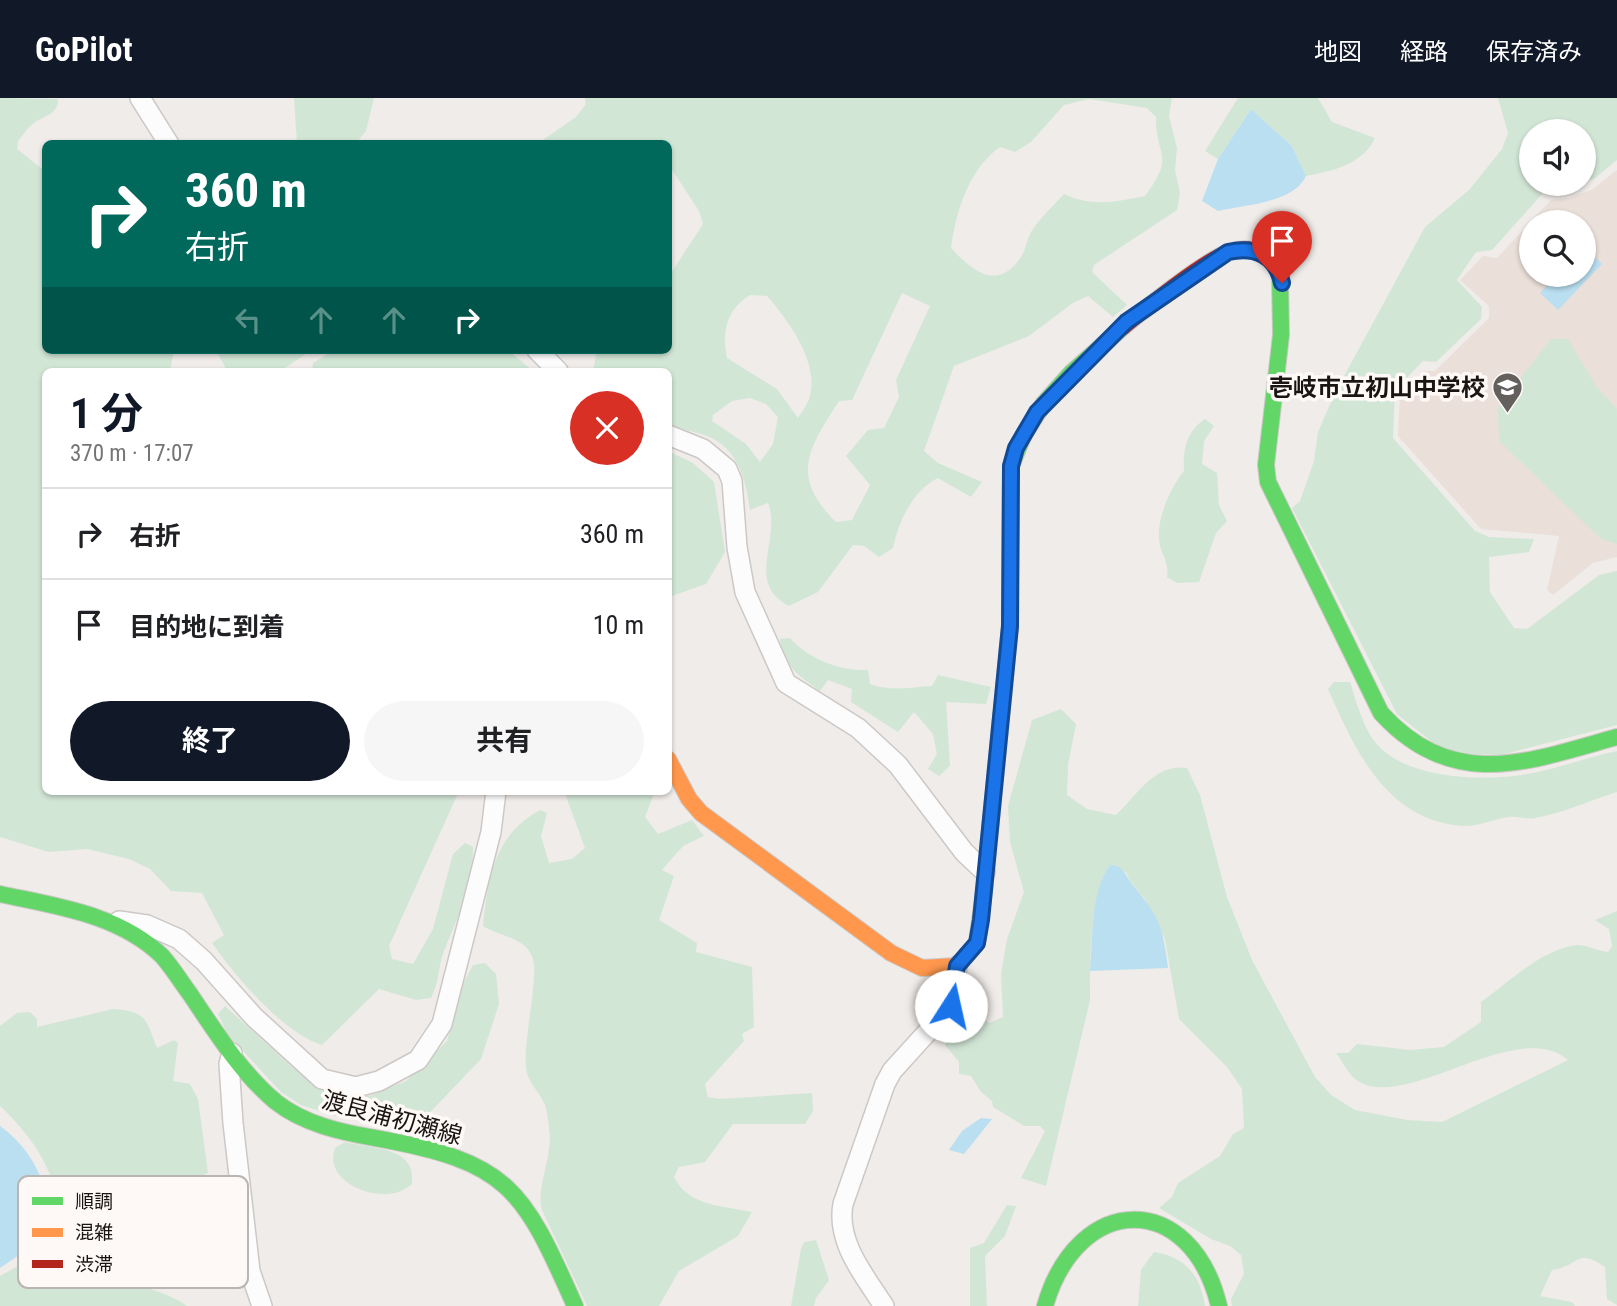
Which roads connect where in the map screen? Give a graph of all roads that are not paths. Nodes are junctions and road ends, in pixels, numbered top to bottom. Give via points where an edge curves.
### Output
1 (140, 98) edge
2 (166, 140) edge
3 (541, 354) edge
4 (555, 368) edge
5 (672, 437) edge
6 (1617, 737) edge
7 (672, 767) edge
8 (496, 795) edge
9 (985, 872) junction
10 (0, 894) edge
11 (108, 919) junction
12 (957, 966) junction
13 (232, 1053) junction
14 (239, 1176) edge
15 (248, 1254) edge
16 (262, 1306) edge
17 (575, 1306) edge
18 (884, 1306) edge
19 (1045, 1306) edge
20 (1219, 1306) edge

1 - 2 street
3 - 4 street
5 - 9 street via 703,449 727,469 746,592 786,683 858,728 898,765 964,852
6 - 9 street via 1563,752 1475,766 1415,746 1381,713 1268,482 1282,283 1272,260 1241,249 1228,252 1126,322 1037,412 1020,439 1011,466 1010,626
7 - 12 street via 701,813 821,904 912,964 940,969
8 - 11 street via 491,832 442,1024 418,1060 379,1081 356,1087 322,1079 179,939 147,925
9 - 12 street via 977,943
10 - 11 street, 渡良浦初瀬線
11 - 13 street, 渡良浦初瀬線 via 162,956
12 - 18 street via 951,1006 885,1084 843,1204 840,1220 846,1242
13 - 14 street via 229,1064
13 - 17 street, 渡良浦初瀬線 via 268,1097 293,1114 336,1130 449,1154 500,1177 517,1192 539,1226
15 - 16 street
19 - 20 street via 1062,1261 1074,1246 1093,1232 1127,1221 1156,1224 1189,1241 1208,1266

